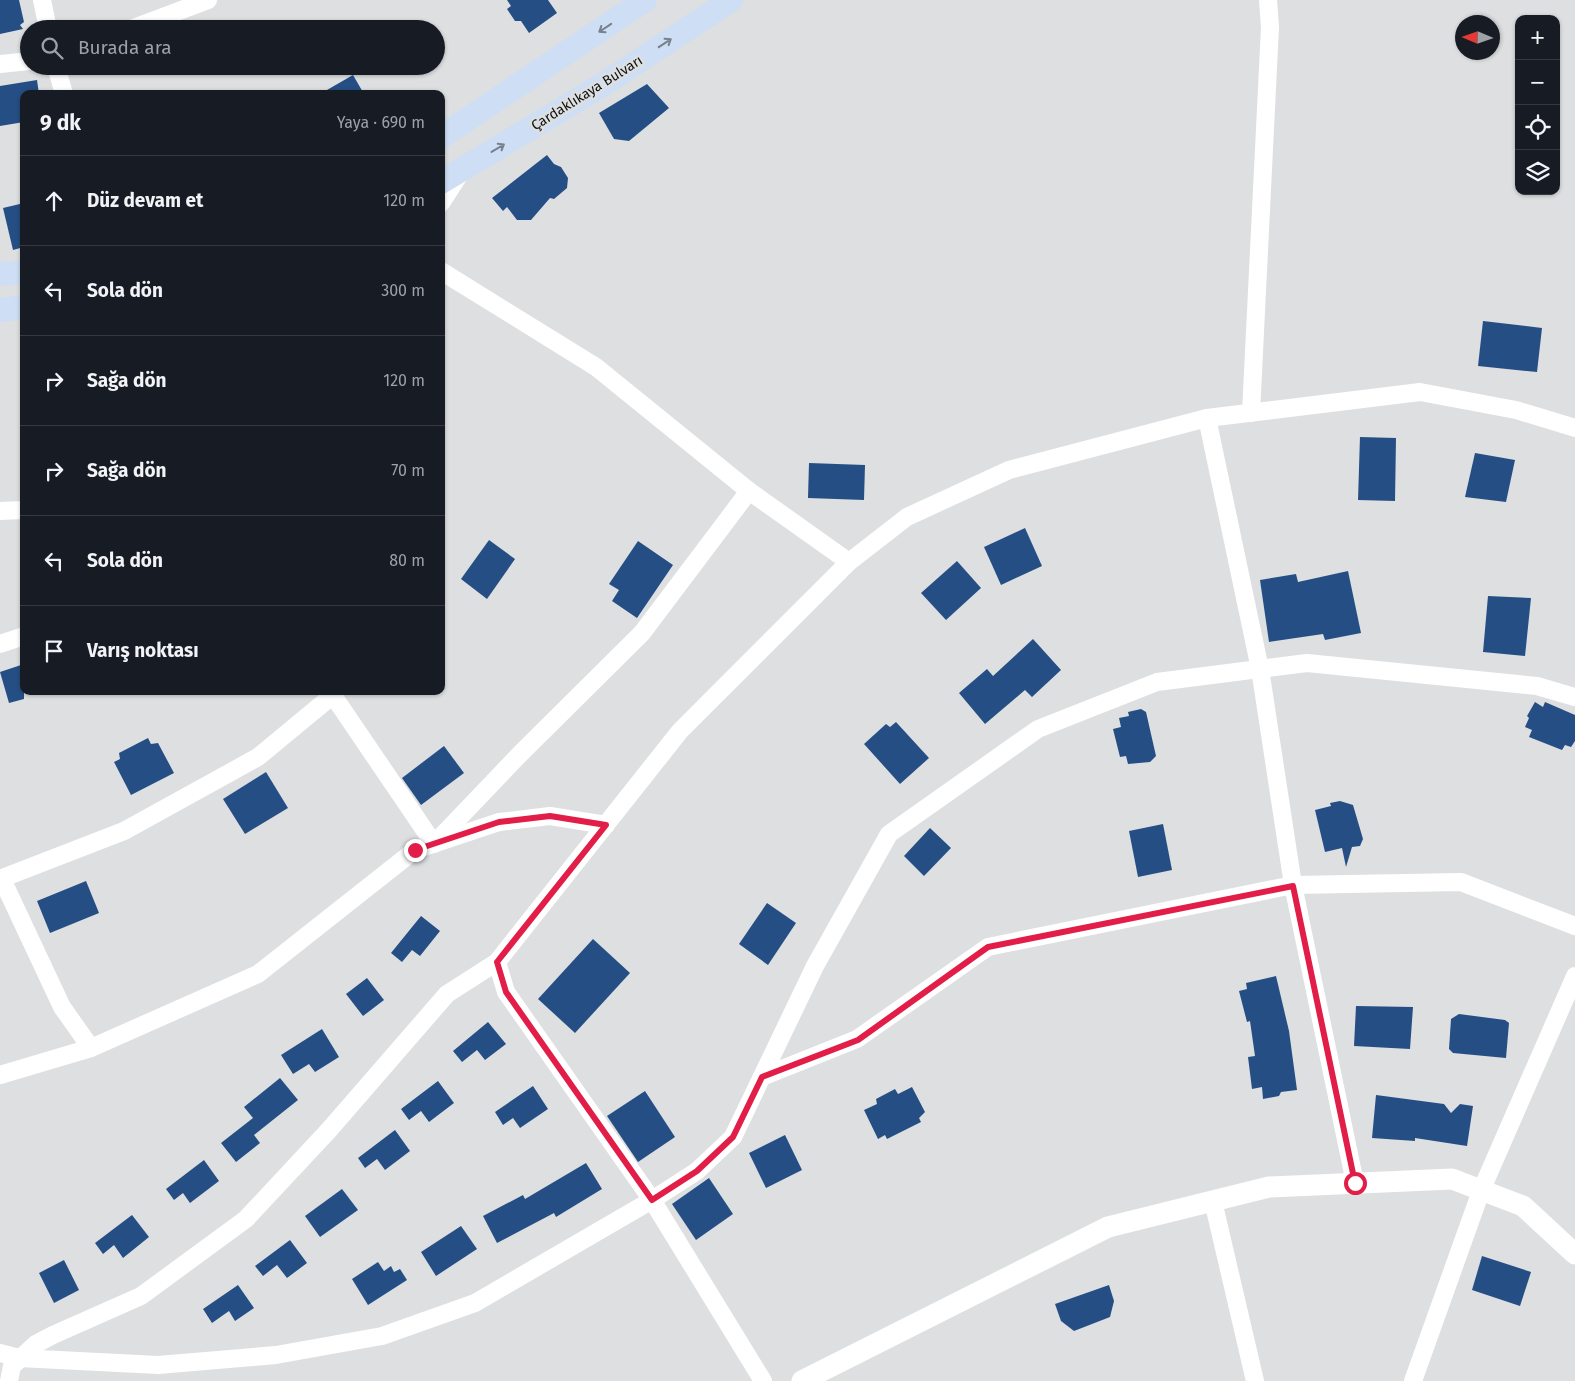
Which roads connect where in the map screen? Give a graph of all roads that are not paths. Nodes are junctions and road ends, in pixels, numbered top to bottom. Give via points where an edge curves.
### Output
1 (42, 0) edge
2 (208, 0) edge
3 (645, 0) edge
4 (731, 0) edge
5 (1268, 0) edge
6 (46, 20) edge
7 (155, 20) edge
8 (20, 62) edge
9 (0, 64) edge
10 (59, 75) edge
11 (63, 90) edge
12 (445, 134) edge
13 (463, 169) junction
14 (445, 180) edge
15 (445, 197) edge
16 (20, 272) edge
17 (445, 273) edge
18 (0, 274) edge
19 (20, 308) edge
20 (0, 310) edge
21 (1251, 413) junction
22 (1207, 418) junction
23 (1575, 428) edge
24 (749, 491) junction
25 (20, 510) edge
26 (0, 511) edge
27 (849, 562) junction
28 (20, 637) edge
29 (0, 644) edge
30 (1260, 669) junction
31 (329, 695) edge
32 (332, 695) edge
33 (1575, 697) edge
34 (606, 825) junction
35 (434, 844) junction
36 (1, 879) edge
37 (1293, 886) junction
38 (1575, 926) edge
39 (497, 962) junction
40 (1575, 976) edge
41 (92, 1048) junction
42 (0, 1075) edge
43 (762, 1077) junction
44 (1355, 1183) junction
45 (1481, 1191) junction
46 (652, 1200) junction
47 (1213, 1201) junction
48 (1575, 1254) edge
49 (0, 1353) edge
50 (19, 1358) junction
51 (9, 1381) edge
52 (762, 1381) edge
53 (802, 1381) edge
54 (1255, 1381) edge
55 (1413, 1381) edge

1 - 6 street
2 - 7 street
3 -> 12 main road
13 -> 4 main road, Çardaklıkaya Bulvarı via 607,82
5 - 21 street via 1270,27
8 - 9 street
10 - 11 street
13 - 14 main road, Çardaklıkaya Bulvarı
13 - 15 street
16 - 18 main road
17 - 24 street via 596,367
19 - 20 main road
21 - 22 street
21 - 23 street via 1420,392 1516,410
22 - 27 street via 1009,470 907,517
22 - 30 street
24 - 27 street
24 - 35 street via 642,633
25 - 26 street
27 - 34 street via 680,731
28 - 29 street
30 - 33 street via 1307,663 1537,686
30 - 37 street
30 - 43 street via 1157,682 1038,729 889,834 815,966
31 - 36 street via 258,757 124,831
32 - 35 street
34 - 35 street via 550,816 499,822
34 - 39 street
35 - 41 street via 415,850 258,974
36 - 41 street via 62,1007
37 - 38 street via 1461,882
37 - 43 street via 988,947 858,1040
37 - 44 street
39 - 46 street via 506,992
39 - 50 street via 446,994 329,1130 246,1220 141,1296 53,1335
40 - 45 street
41 - 42 street
43 - 46 street via 733,1137 697,1171
44 - 45 street via 1452,1179
44 - 47 street via 1269,1187
45 - 48 street via 1523,1206
45 - 55 street
46 - 50 street via 475,1303 382,1336 276,1355 158,1365
46 - 52 street
47 - 53 street via 1108,1227
47 - 54 street
49 - 50 street
50 - 51 street via 12,1366

